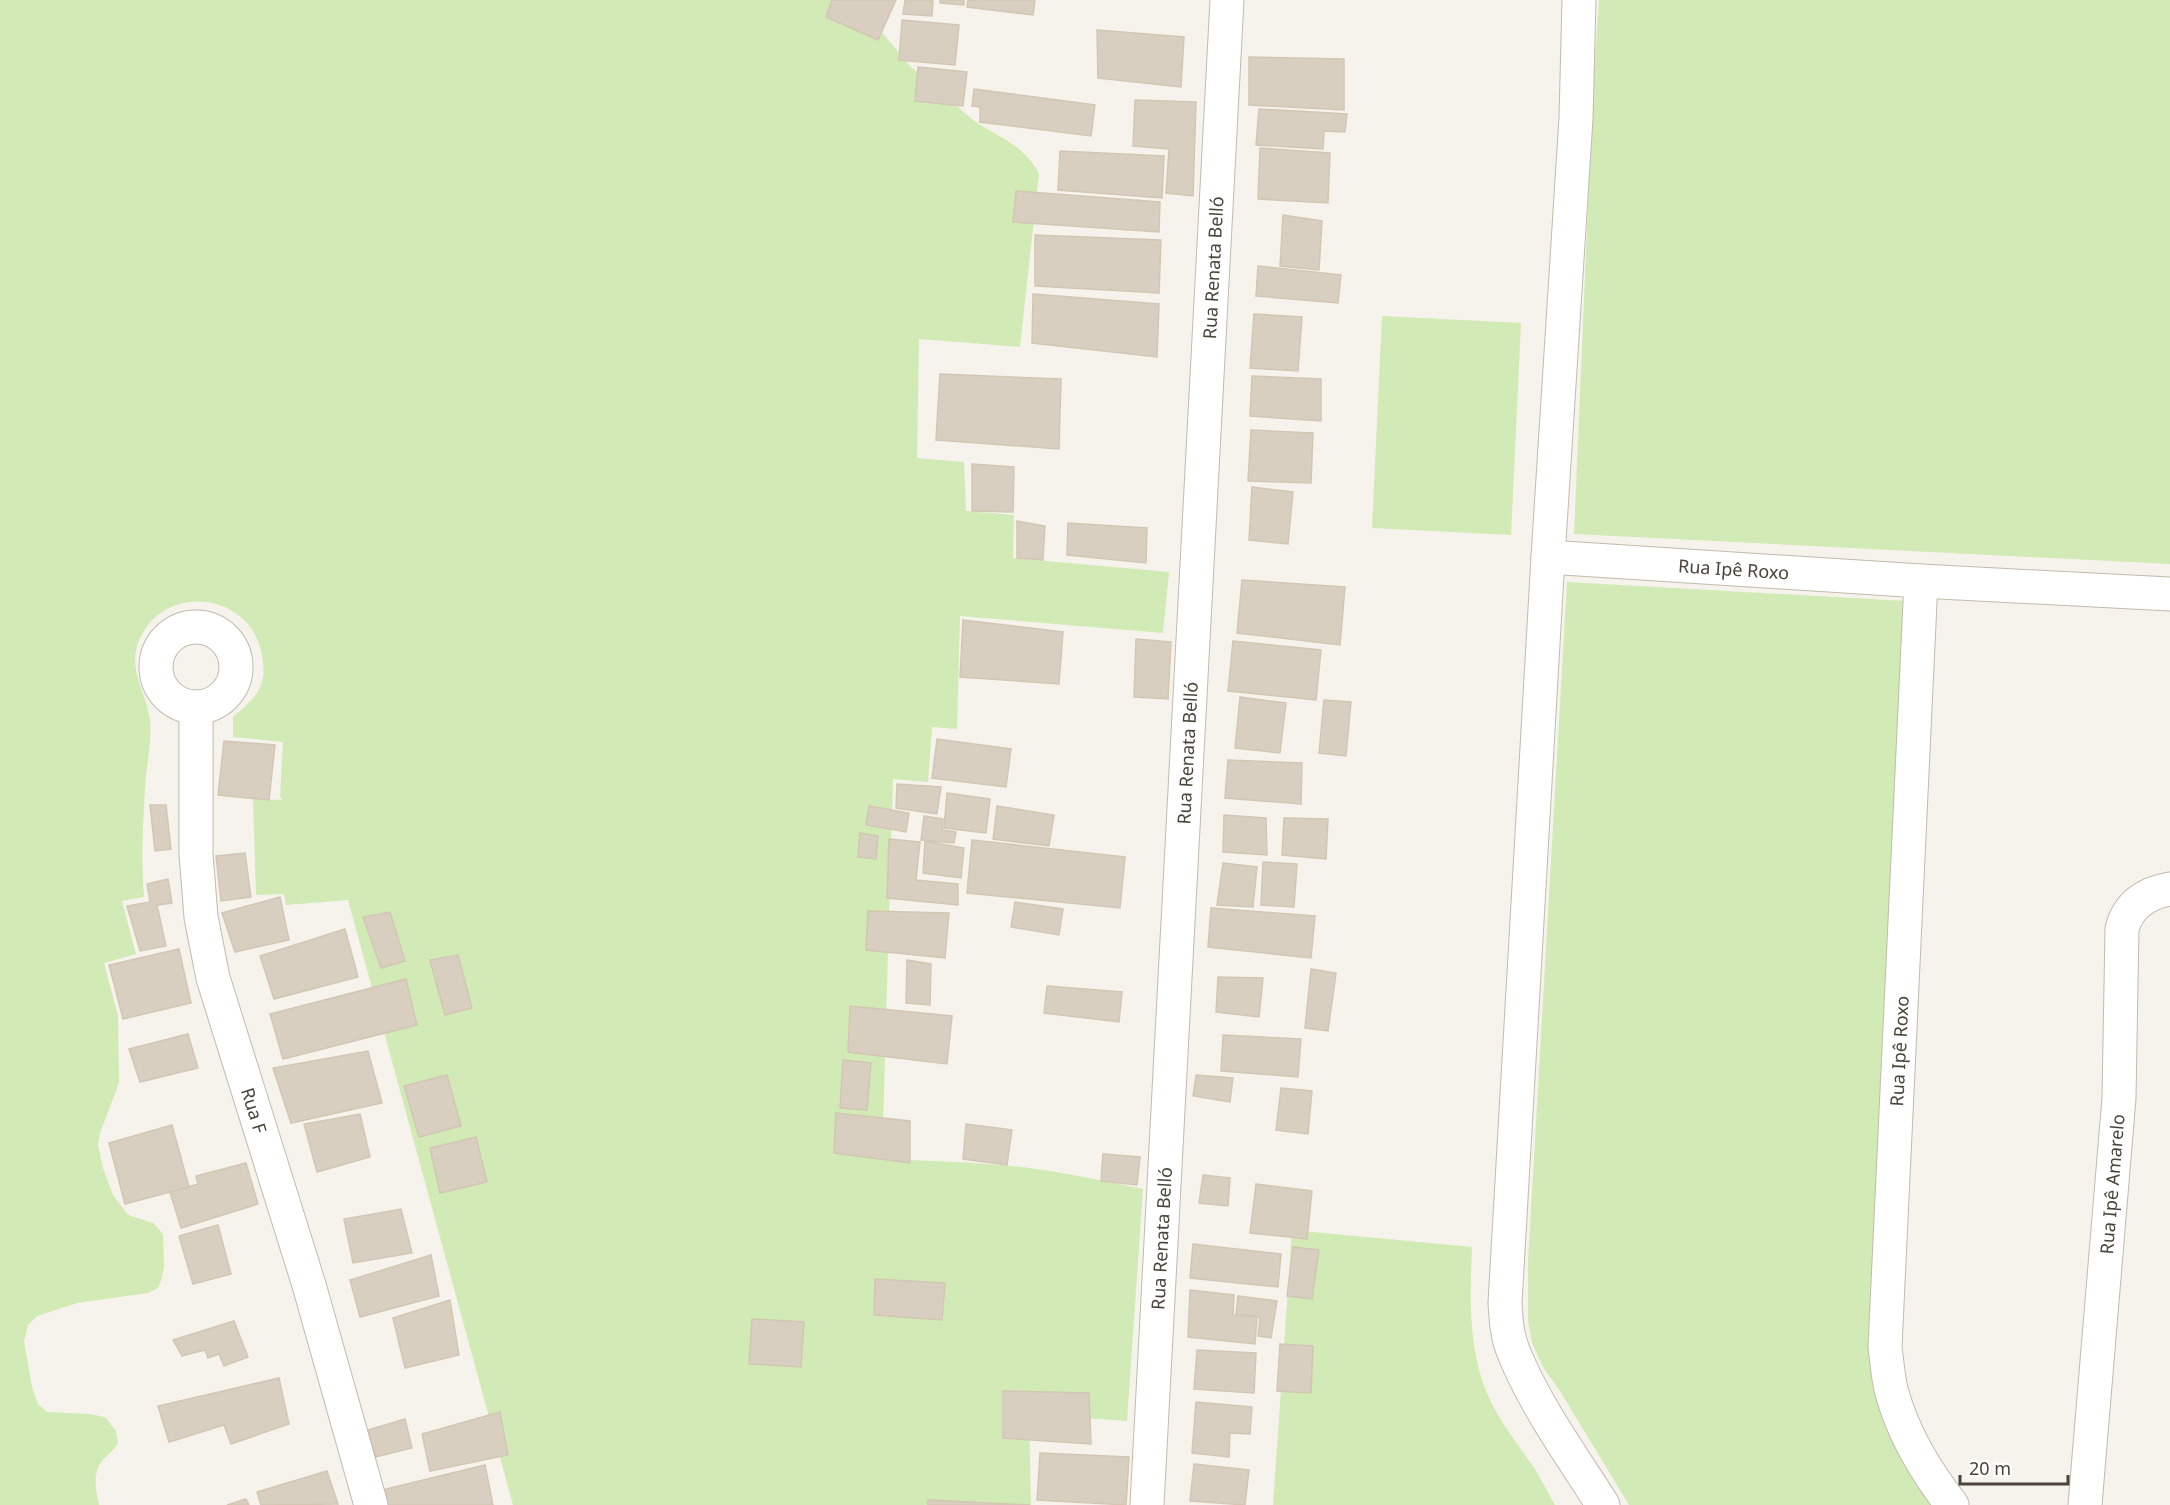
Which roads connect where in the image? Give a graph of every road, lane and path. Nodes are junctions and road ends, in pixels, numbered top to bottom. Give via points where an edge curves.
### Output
1 (1227, 0) edge
2 (1579, 0) edge
3 (1548, 556) junction
4 (1921, 581) junction
5 (2170, 594) edge
6 (196, 707) dead end
7 (2170, 889) edge
8 (371, 1505) edge
9 (1147, 1505) edge
10 (1603, 1505) edge
11 (1952, 1505) edge
12 (2085, 1505) edge

1 - 9 street, Rua Renata Belló
2 - 3 street via 1576,118
3 - 4 street, Rua Ipê Roxo
3 - 10 street via 1505,1303 1513,1352 1543,1409
4 - 5 street, Rua Ipê Roxo
4 - 11 street, Rua Ipê Roxo via 1885,1347 1892,1393 1905,1425
6 - 8 street, Rua F via 196,855 201,917 213,978 309,1285
7 - 12 street, Rua Ipê Amarelo via 2154,892 2135,904 2122,929 2119,1098

